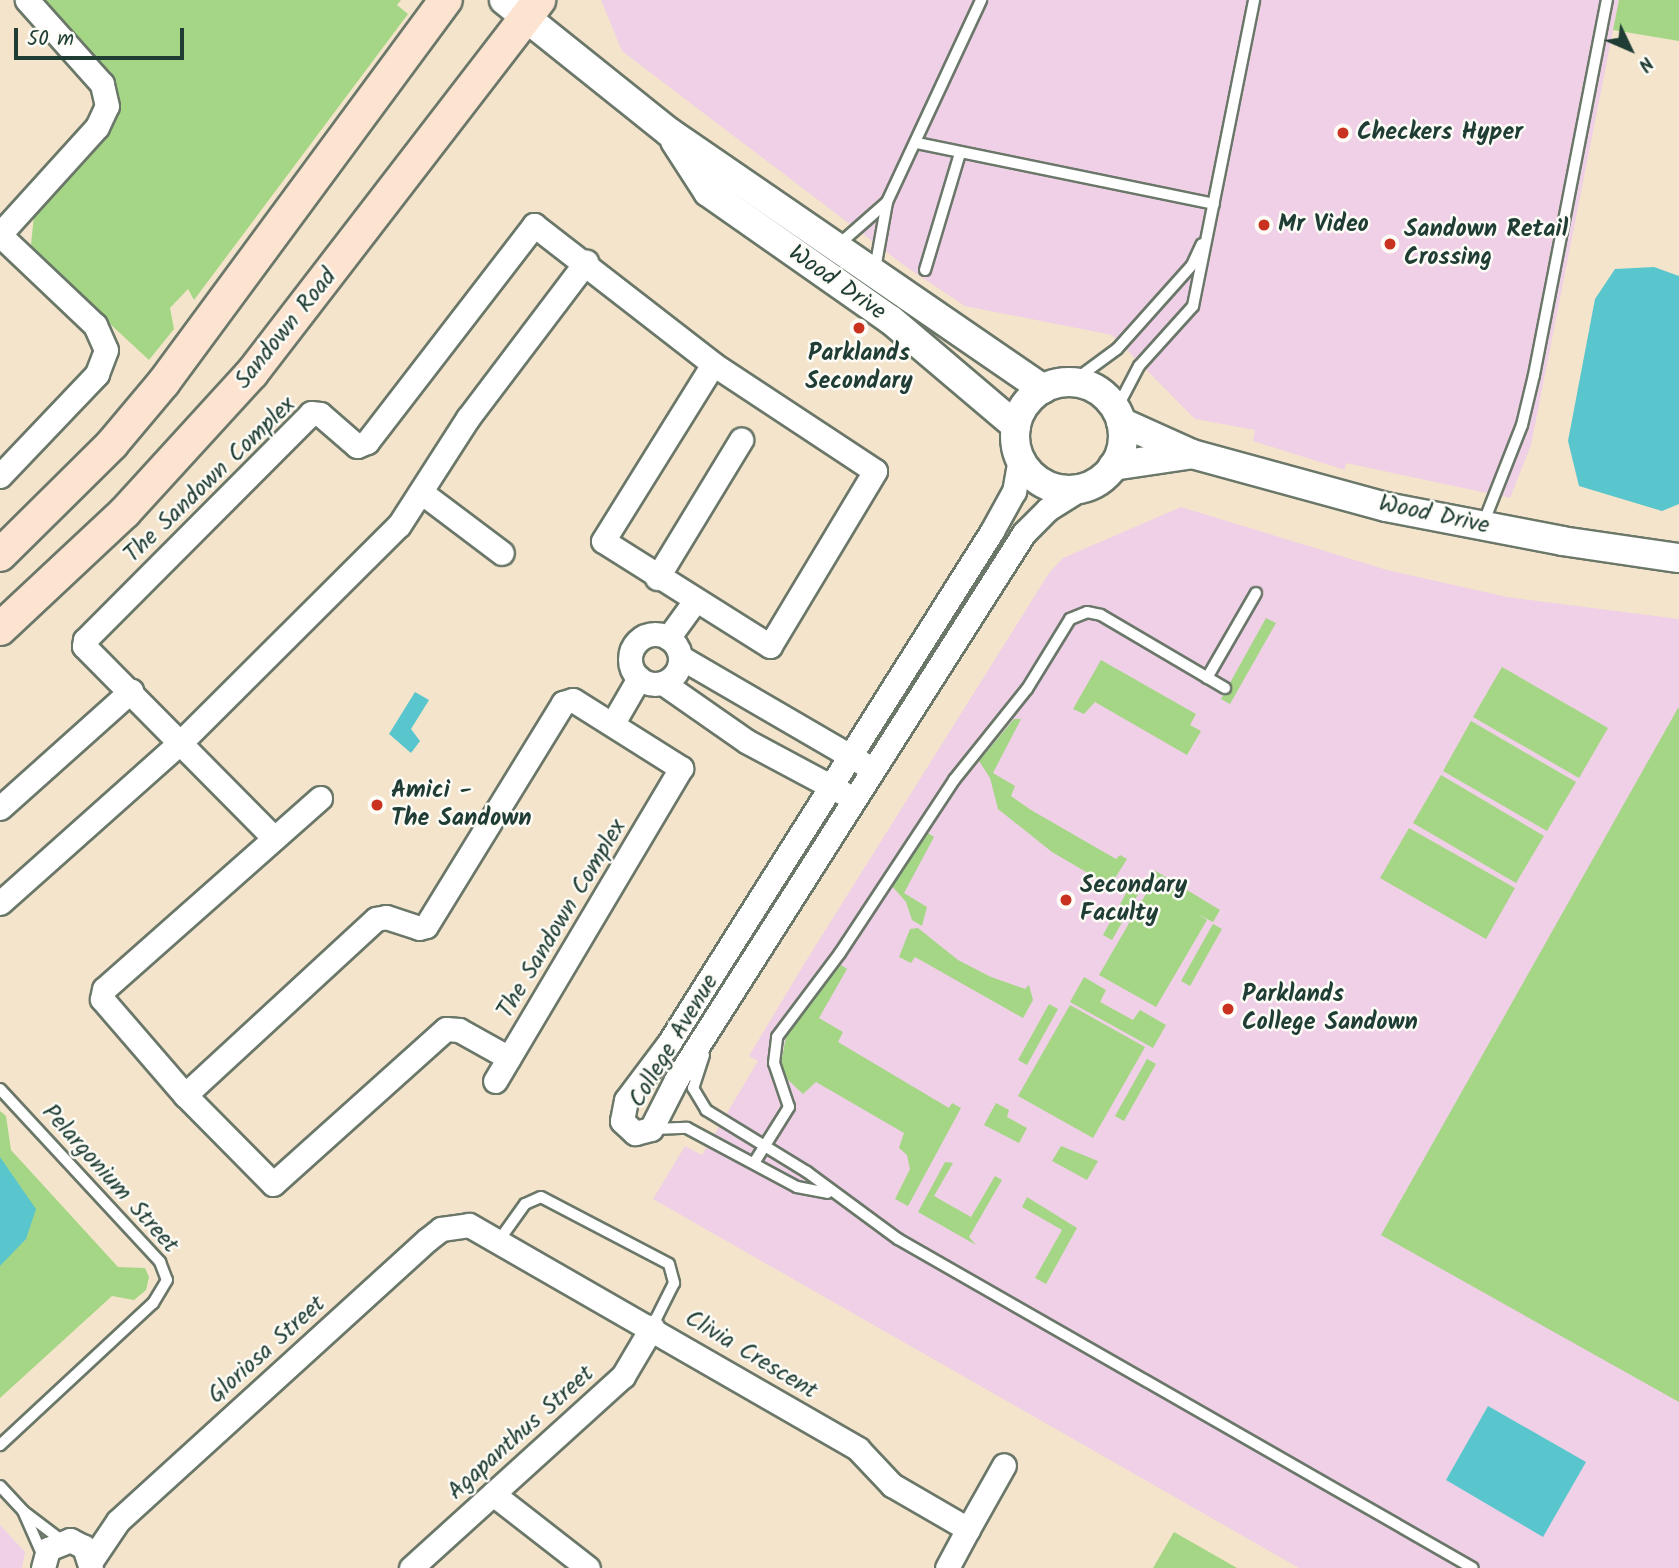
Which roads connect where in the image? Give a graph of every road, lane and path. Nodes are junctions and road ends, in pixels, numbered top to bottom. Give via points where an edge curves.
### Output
1 (27, 0) edge
2 (446, 0) edge
3 (981, 0) edge
4 (1254, 0) edge
5 (1607, 0) edge
6 (523, 6) edge
7 (668, 132) junction
8 (916, 143) junction
9 (960, 153) junction
10 (887, 202) junction
11 (1213, 204) junction
12 (0, 234) edge
13 (1207, 236) junction
14 (835, 248) junction
15 (586, 262) junction
16 (925, 270) dead end
17 (874, 274) junction
18 (713, 364) junction
19 (1072, 382) junction
20 (1043, 389) junction
21 (1118, 416) junction
22 (1016, 426) junction
23 (741, 440) dead end
24 (1192, 454) junction
25 (1020, 458) junction
26 (1113, 466) junction
27 (0, 476) edge
28 (1083, 487) junction
29 (421, 492) junction
30 (1482, 526) junction
31 (502, 553) dead end
32 (0, 555) edge
33 (1679, 558) edge
34 (657, 578) junction
35 (1256, 593) dead end
36 (695, 601) junction
37 (0, 629) edge
38 (674, 647) junction
39 (639, 678) junction
40 (1208, 678) junction
41 (663, 683) junction
42 (1225, 688) dead end
43 (131, 691) junction
44 (613, 723) junction
45 (181, 741) junction
46 (850, 755) junction
47 (874, 770) junction
48 (831, 786) junction
49 (320, 797) dead end
50 (855, 799) junction
51 (0, 808) edge
52 (274, 838) junction
53 (0, 903) edge
54 (729, 1000) junction
55 (509, 1058) junction
56 (495, 1081) dead end
57 (0, 1089) edge
58 (185, 1095) junction
59 (651, 1129) junction
60 (765, 1146) junction
61 (754, 1163) junction
62 (830, 1193) junction
63 (455, 1224) joint
64 (500, 1239) junction
65 (652, 1326) junction
66 (0, 1444) edge
67 (1004, 1465) dead end
68 (0, 1486) edge
69 (492, 1494) junction
70 (23, 1511) junction
71 (118, 1521) junction
72 (968, 1529) junction
73 (69, 1541) junction
74 (43, 1562) edge
75 (91, 1564) edge
76 (411, 1568) edge
77 (588, 1568) edge
78 (947, 1568) edge
79 (1473, 1568) edge

1 - 12 street via 102,83 107,106 97,127
2 - 32 main road via 164,382 111,444
3 - 8 lane
4 - 11 lane
5 - 30 lane via 1534,375 1522,425
6 - 7 street, Wood Drive
6 - 37 main road, Sandown Road via 252,373 125,512
7 - 14 street, Wood Drive
7 - 22 street, Wood Drive via 708,192 891,320
8 - 9 lane
8 - 10 lane
9 - 11 lane
9 - 16 lane
10 - 14 lane
10 - 17 lane
11 - 13 lane
12 - 27 street via 96,325 106,350 97,374
13 - 19 lane via 1192,265 1117,349
13 - 21 lane via 1193,306 1139,366
14 - 17 street, Wood Drive
15 - 18 street, The Sandown Complex
15 - 29 street via 468,418
15 - 43 street, The Sandown Complex via 538,226 531,226 367,442 357,446 320,414 311,413 85,640 85,646
17 - 20 street, Wood Drive
18 - 34 street, The Sandown Complex via 603,541
18 - 36 street, The Sandown Complex via 873,468 875,474 770,646
19 - 20 street
19 - 21 street via 1095,389
20 - 22 street via 1026,405
21 - 24 street, Wood Drive
21 - 26 street via 1122,446
22 - 25 street
23 - 34 street
24 - 26 street, Wood Drive
24 - 30 street, Wood Drive via 1386,507
25 - 28 street via 1046,485
25 - 46 street, College Avenue via 1007,506
26 - 28 street
28 - 47 street, College Avenue via 1048,509 1024,533
29 - 31 street
29 - 45 street via 399,525
30 - 33 street, Wood Drive
34 - 36 street, The Sandown Complex
35 - 40 lane
36 - 38 street
38 - 39 street via 652,634 633,647 630,663
38 - 41 street via 676,673
38 - 46 street
39 - 41 street
39 - 44 street
40 - 42 lane
40 - 60 lane via 1094,612 1078,614 1065,624 1027,689 954,780 840,953 777,1037 774,1063 789,1107
41 - 48 street via 746,741
43 - 45 street, The Sandown Complex
43 - 51 street
44 - 55 street, The Sandown Complex via 678,762 680,773
44 - 58 street, The Sandown Complex via 573,700 563,703 426,926 376,919
45 - 52 street, The Sandown Complex
45 - 53 street
46 - 47 street
46 - 48 street, College Avenue
47 - 50 street, College Avenue
48 - 50 street
48 - 59 street, College Avenue via 669,1043 626,1100 621,1111 627,1127 642,1135
49 - 52 street, The Sandown Complex
50 - 54 street, College Avenue
52 - 58 street, The Sandown Complex via 101,994
54 - 59 street, College Avenue via 676,1080
54 - 60 lane via 694,1076 694,1096 706,1110
55 - 56 street, The Sandown Complex
55 - 58 street, The Sandown Complex via 459,1030 446,1029 273,1184
57 - 66 lane, Pelargonium Street via 160,1262 167,1280 153,1303
59 - 61 lane via 687,1128
60 - 61 lane
60 - 62 lane
61 - 62 lane via 797,1187
62 - 79 lane via 898,1239
63 - 64 street, Clivia Crescent via 469,1224
63 - 71 street, Gloriosa Street via 427,1240
64 - 65 street, Clivia Crescent
64 - 65 lane via 525,1203 541,1197 668,1265 674,1283
65 - 69 street, Agapanthus Street via 623,1376
65 - 72 street, Clivia Crescent via 858,1449 892,1485
67 - 72 street
68 - 70 lane
69 - 76 street, Agapanthus Street
69 - 77 street
70 - 73 lane
70 - 74 lane
71 - 73 street, Gloriosa Street
71 - 75 street, Gloriosa Street
72 - 78 street
73 - 74 street, Gloriosa Street
73 - 75 street

